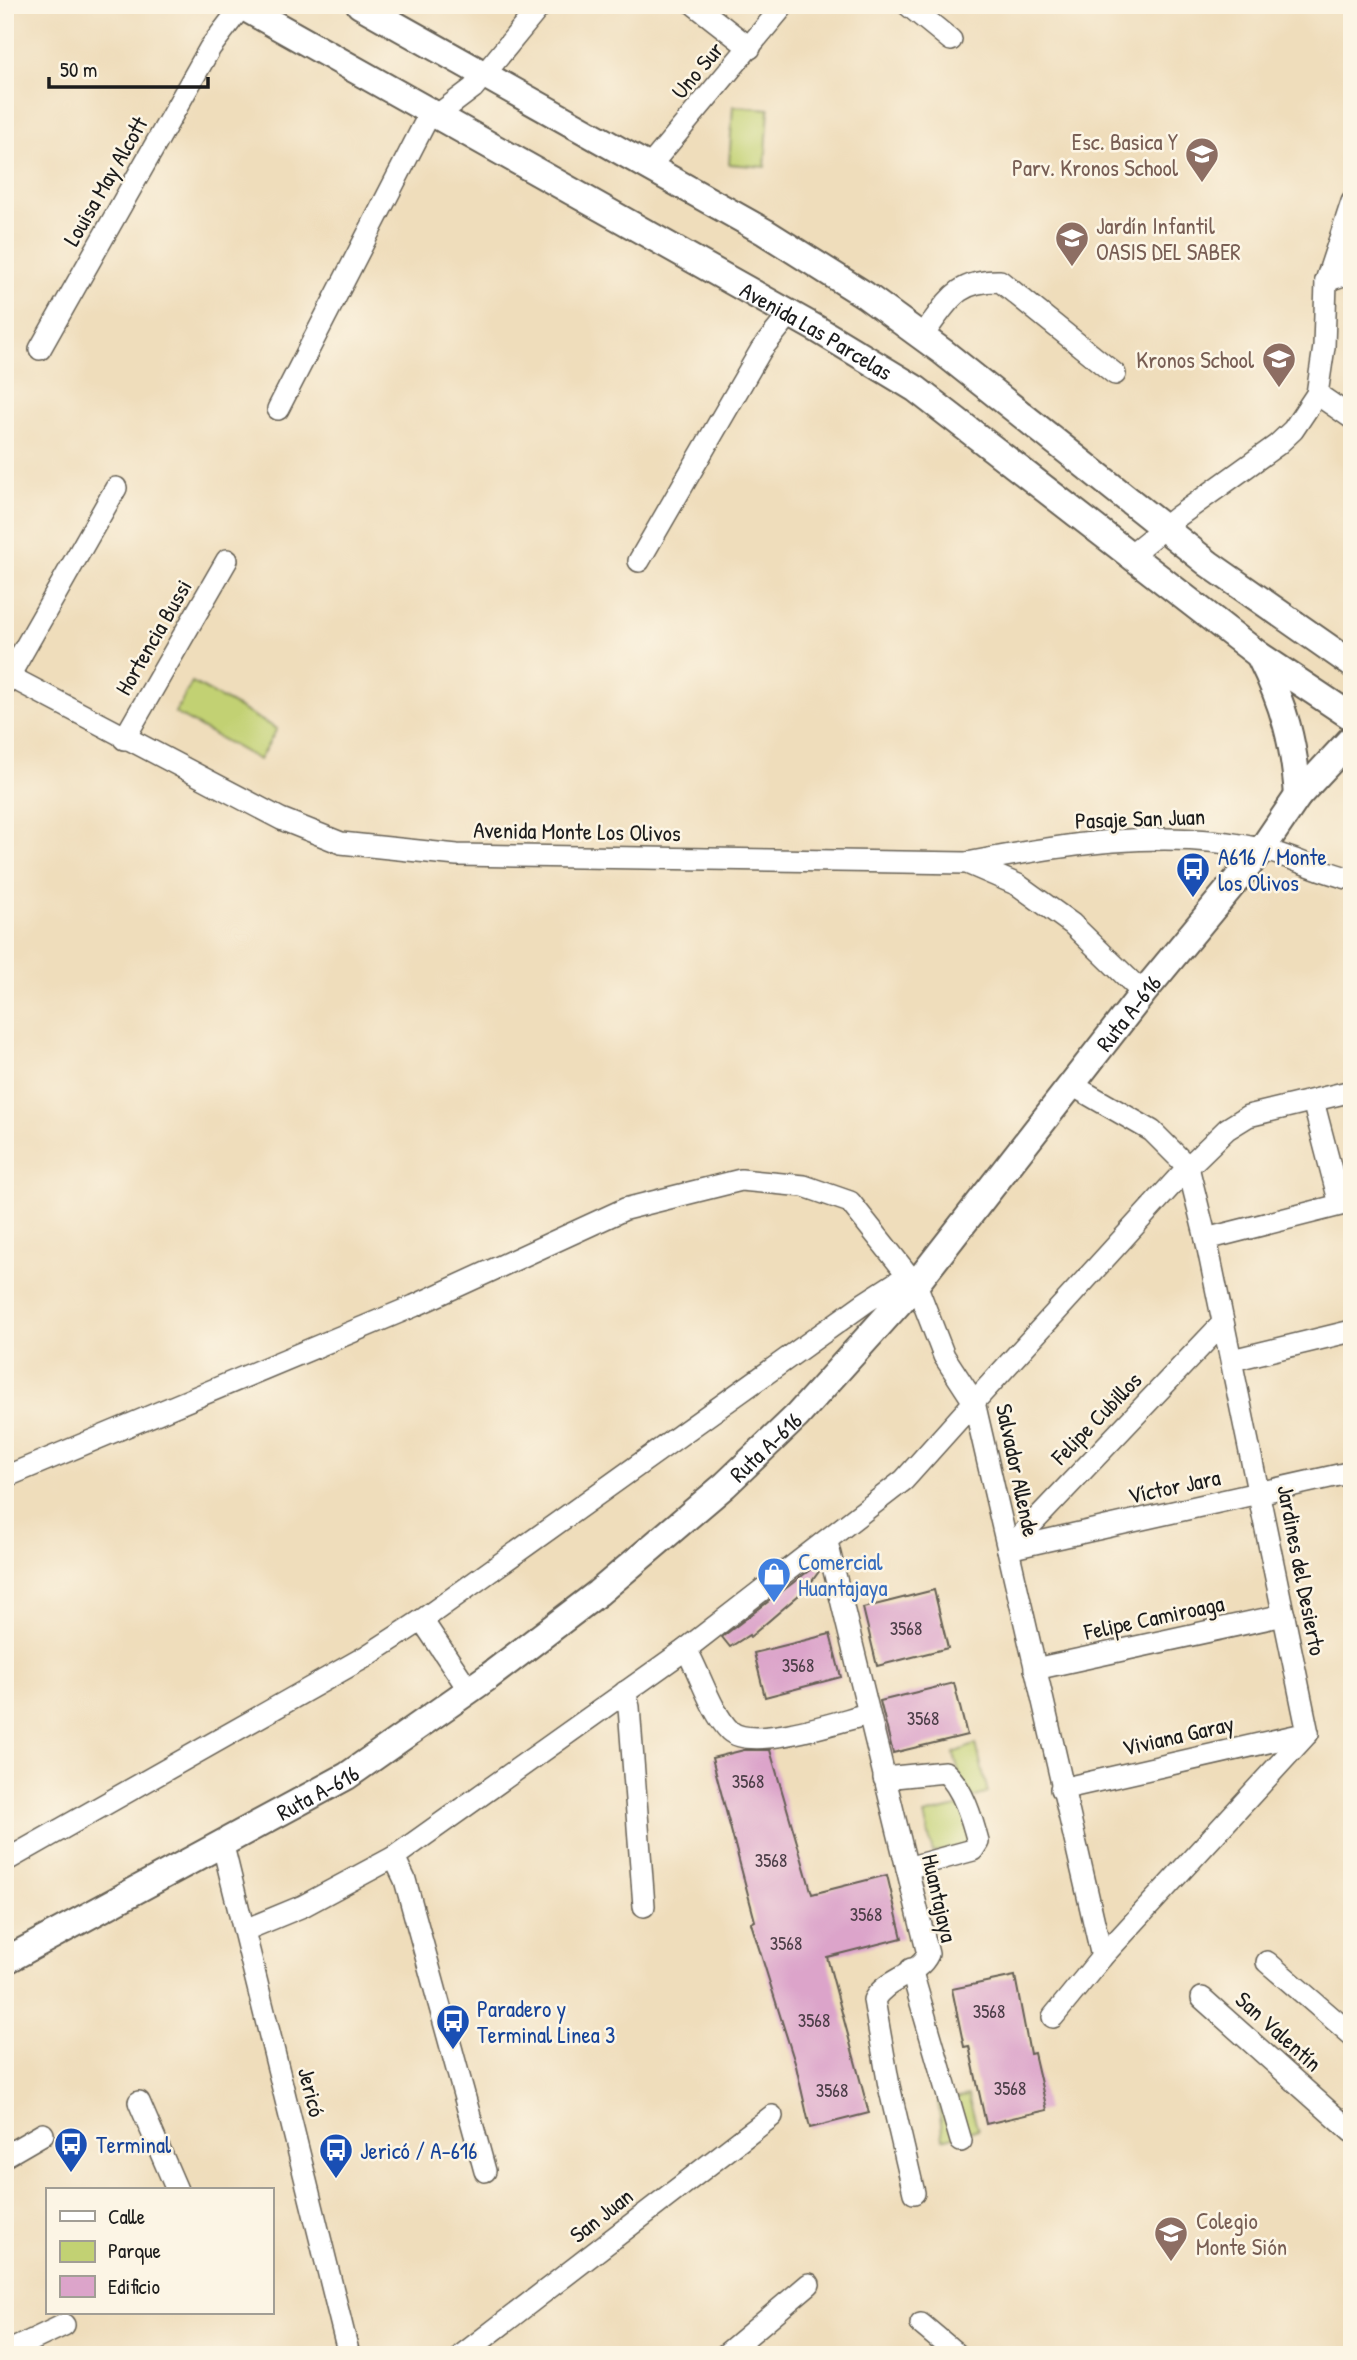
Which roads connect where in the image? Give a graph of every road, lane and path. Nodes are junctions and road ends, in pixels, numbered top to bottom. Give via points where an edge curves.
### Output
1 (360, 5) edge
2 (541, 5) edge
3 (695, 5) edge
4 (784, 5) edge
5 (908, 5) edge
6 (241, 6) edge
7 (951, 40) dead end
8 (750, 48) junction
9 (484, 75) junction
10 (433, 114) junction
11 (649, 167) junction
12 (1352, 202) edge
13 (1352, 272) edge
14 (1326, 281) junction
15 (790, 314) junction
16 (922, 336) junction
17 (40, 349) dead end
18 (1115, 374) dead end
19 (1317, 394) junction
20 (278, 409) dead end
21 (1352, 418) edge
22 (116, 488) dead end
23 (1162, 528) junction
24 (1129, 555) junction
25 (227, 560) dead end
26 (639, 561) dead end
27 (1259, 655) junction
28 (1352, 664) edge
29 (7, 675) edge
30 (1352, 717) edge
31 (1352, 738) edge
32 (124, 739) junction
33 (1298, 796) junction
34 (1262, 849) junction
35 (967, 863) junction
36 (1352, 879) edge
37 (1143, 993) junction
38 (1072, 1085) junction
39 (1352, 1091) edge
40 (1313, 1101) junction
41 (1188, 1167) junction
42 (1346, 1203) edge
43 (1206, 1239) junction
44 (912, 1279) junction
45 (1223, 1323) junction
46 (1352, 1331) edge
47 (1232, 1360) junction
48 (974, 1402) junction
49 (1352, 1472) edge
50 (5, 1477) edge
51 (1260, 1494) junction
52 (827, 1542) junction
53 (1008, 1549) junction
54 (1284, 1615) junction
55 (422, 1620) junction
56 (686, 1649) junction
57 (1035, 1669) junction
58 (470, 1690) junction
59 (625, 1692) junction
60 (868, 1714) junction
61 (1308, 1732) junction
62 (884, 1778) junction
63 (1061, 1789) junction
64 (222, 1842) junction
65 (394, 1857) junction
66 (5, 1861) edge
67 (907, 1868) junction
68 (644, 1906) dead end
69 (245, 1930) junction
70 (1102, 1957) junction
71 (5, 1961) edge
72 (1267, 1962) dead end
73 (911, 1969) junction
74 (1202, 1998) dead end
75 (1053, 2017) dead end
76 (1352, 2035) edge
77 (139, 2102) dead end
78 (772, 2116) dead end
79 (1352, 2132) edge
80 (43, 2134) dead end
81 (961, 2141) dead end
82 (5, 2156) edge
83 (485, 2171) dead end
84 (176, 2188) edge
85 (915, 2193) dead end
86 (810, 2284) dead end
87 (921, 2324) dead end
88 (64, 2325) dead end
89 (5, 2353) edge
90 (349, 2355) edge
91 (462, 2355) edge
92 (725, 2355) edge
93 (958, 2355) edge

1 - 9 main road
2 - 9 street
3 - 8 street
4 - 8 street, Uno Sur
5 - 7 street
6 - 10 main road, Avenida Las Parcelas
6 - 17 street, Louisa May Alcott via 210,48
8 - 11 street, Uno Sur
9 - 10 street via 460,100
9 - 11 main road
10 - 15 main road, Avenida Las Parcelas
10 - 20 street
11 - 16 main road via 816,262
12 - 14 street
13 - 14 street
14 - 19 street
15 - 24 main road, Avenida Las Parcelas via 955,417
15 - 26 street via 761,350
16 - 18 street via 966,284 1000,281
16 - 23 main road
19 - 21 street
19 - 23 street via 1277,445
22 - 29 street
23 - 24 street
23 - 28 main road
24 - 27 main road, Avenida Las Parcelas
25 - 32 street, Hortencia Bussi
27 - 30 main road, Avenida Las Parcelas
27 - 33 main road via 1281,699 1294,747
29 - 32 street, Avenida Monte Los Olivos
31 - 33 main road, Ruta A-616
32 - 35 street, Avenida Monte Los Olivos via 301,830 341,844 457,855
33 - 34 main road, Ruta A-616
34 - 35 street, Pasaje San Juan via 1193,839 1089,844
34 - 36 street, Pasaje San Juan
34 - 37 main road, Ruta A-616
35 - 37 street, Avenida Monte Los Olivos via 1018,885 1072,924
37 - 38 main road, Ruta A-616
38 - 41 street via 1152,1131
38 - 44 main road, Ruta A-616
39 - 40 street, Salvador Allende
40 - 41 street, Salvador Allende via 1237,1122
40 - 42 street
41 - 43 street, Jardines del Desierto
41 - 48 street, Salvador Allende
42 - 43 street
43 - 45 street, Jardines del Desierto
44 - 48 street via 944,1356
44 - 50 street via 850,1202 804,1186 741,1180 625,1209 414,1306
44 - 55 street via 855,1309
44 - 58 main road, Ruta A-616 via 797,1416 725,1485 598,1593
45 - 47 street, Jardines del Desierto
45 - 53 street, Felipe Cubillos
46 - 47 street
47 - 51 street, Jardines del Desierto
48 - 52 street via 904,1480
48 - 53 street, Salvador Allende
49 - 51 street, Víctor Jara
51 - 53 street, Víctor Jara
51 - 54 street, Jardines del Desierto
52 - 56 street
52 - 60 street, Huantajaya
53 - 57 street, Salvador Allende
54 - 57 street, Felipe Camiroaga
54 - 61 street, Jardines del Desierto
55 - 58 street
55 - 66 street via 365,1657
56 - 59 street
56 - 60 street via 732,1732 762,1739
57 - 63 street, Salvador Allende
58 - 64 main road, Ruta A-616 via 347,1776
59 - 65 street
59 - 68 street
60 - 62 street, Huantajaya
61 - 63 street, Viviana Garay
61 - 70 street
62 - 67 street, Huantajaya
62 - 67 street via 945,1772 958,1788 976,1834 973,1850
63 - 70 street, Salvador Allende
64 - 69 street, Jericó
64 - 71 main road, Ruta A-616
65 - 69 street
65 - 83 street via 405,1880
67 - 73 street, Huantajaya via 928,1954
69 - 90 street, Jericó
70 - 75 street
72 - 76 street
73 - 81 street
73 - 85 street, Huantajaya via 884,1985 874,2000
74 - 79 street, San Valentín
77 - 84 street
78 - 91 street, San Juan
80 - 82 street
86 - 92 street
87 - 93 street
88 - 89 street

